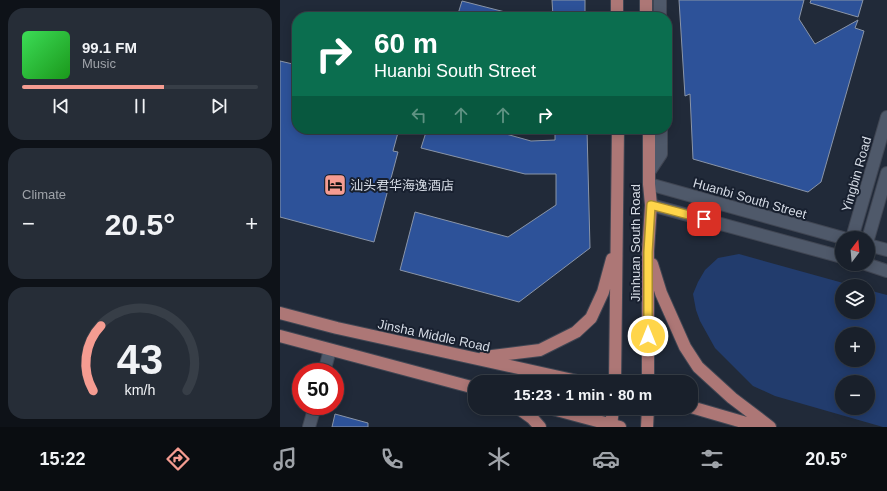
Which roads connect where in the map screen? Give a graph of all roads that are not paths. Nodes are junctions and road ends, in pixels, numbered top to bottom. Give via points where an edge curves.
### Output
1 (617, 0) edge
2 (646, 0) edge
3 (660, 0) edge
4 (617, 12) edge
5 (646, 12) edge
6 (660, 12) edge
7 (887, 117) edge
8 (618, 134) edge
9 (648, 134) edge
10 (661, 134) edge
11 (887, 173) edge
12 (649, 178) junction
13 (885, 185) edge
14 (651, 205) junction
15 (854, 231) edge
16 (871, 231) edge
17 (835, 236) edge
18 (616, 245) junction
19 (875, 247) edge
20 (887, 250) edge
21 (648, 252) junction
22 (835, 255) edge
23 (875, 267) edge
24 (887, 270) edge
25 (280, 313) edge
26 (280, 336) edge
27 (330, 350) junction
28 (477, 358) junction
29 (326, 363) edge
30 (551, 375) edge
31 (615, 375) edge
32 (648, 375) edge
33 (468, 386) edge
34 (698, 409) edge
35 (312, 415) edge
36 (528, 415) edge
37 (574, 415) edge
38 (613, 415) edge
39 (648, 415) edge
40 (614, 426) edge
41 (309, 427) edge
42 (540, 427) edge
43 (647, 427) edge
44 (760, 427) edge
45 (770, 427) edge

1 - 4 main road
2 - 5 main road
3 - 6 street
7 - 15 street, Yingbin Road
8 - 18 main road, Jinhuan South Road
9 - 12 main road, Jinhuan South Road
10 - 12 street via 662,154
11 - 13 street
12 - 14 main road, Jinhuan South Road
12 - 17 street, Huanbi South Street
13 - 16 street
14 - 21 main road, Jinhuan South Road
14 - 22 street
18 - 28 main road via 603,292 591,318 576,332 540,350
18 - 31 main road, Jinhuan South Road
19 - 20 street
21 - 32 main road, Jinhuan South Road
21 - 45 main road via 661,294 685,347 698,367 732,398
23 - 24 street
25 - 28 main road, Jinsha Middle Road
26 - 27 main road
27 - 29 street
27 - 33 main road
28 - 30 main road, Jinsha Middle Road
34 - 44 main road
35 - 41 street
36 - 42 main road
37 - 40 main road
38 - 40 main road
39 - 43 main road

